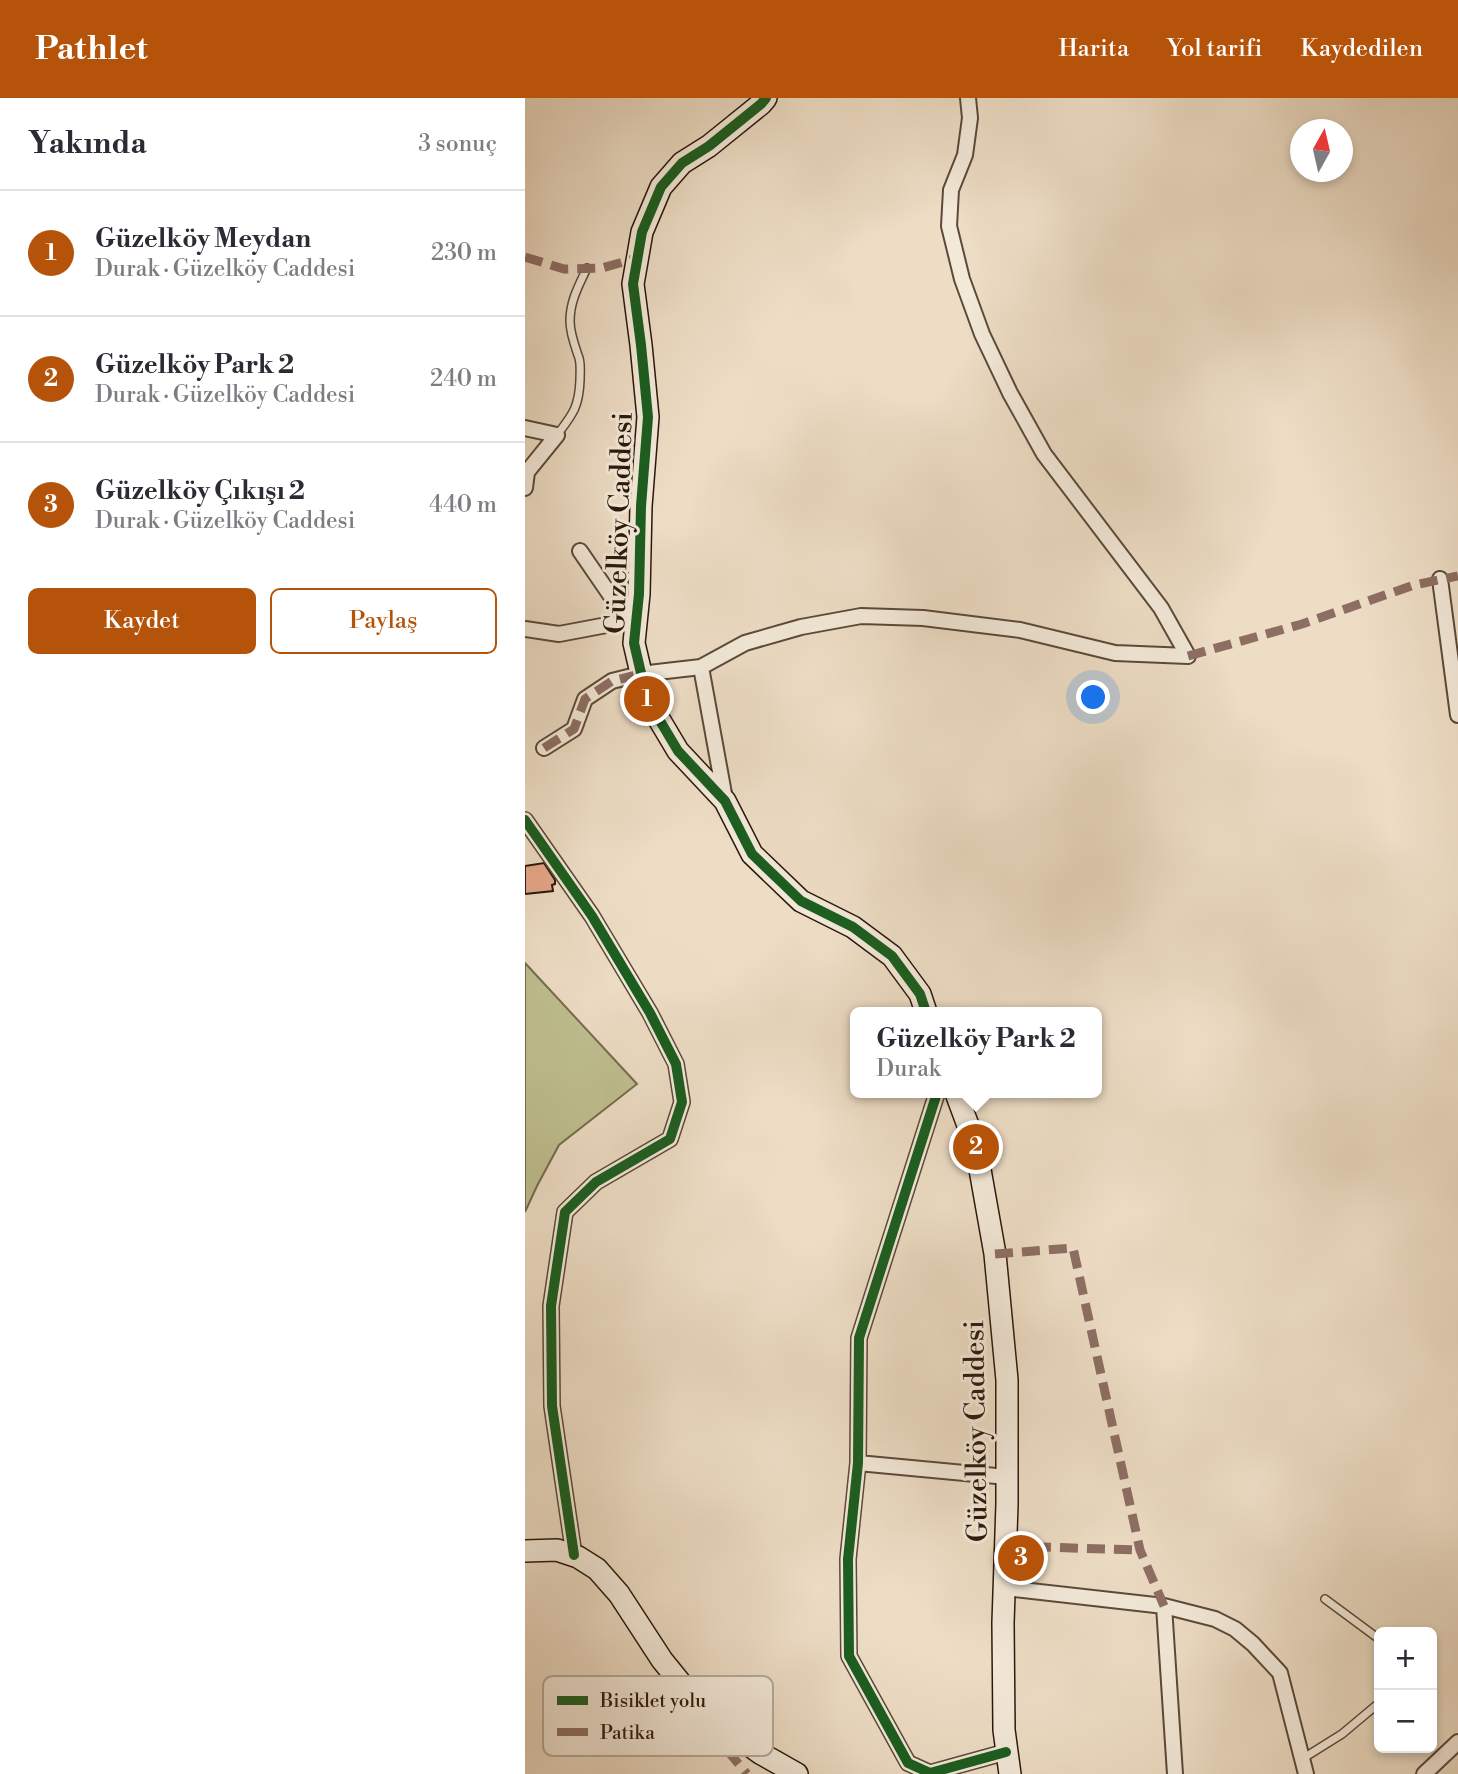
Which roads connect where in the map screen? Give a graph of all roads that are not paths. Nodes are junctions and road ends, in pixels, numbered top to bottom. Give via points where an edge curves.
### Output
1 (766, 98) edge
2 (968, 98) edge
3 (587, 268) dead end
4 (525, 428) edge
5 (557, 435) junction
6 (525, 488) edge
7 (580, 551) dead end
8 (1440, 579) dead end
9 (632, 621) junction
10 (525, 629) edge
11 (701, 667) junction
12 (640, 674) junction
13 (1458, 715) edge
14 (544, 748) dead end
15 (725, 801) junction
16 (525, 820) edge
17 (924, 1007) edge
18 (935, 1098) edge
19 (957, 1098) edge
20 (858, 1462) junction
21 (1007, 1477) junction
22 (525, 1550) edge
23 (574, 1555) junction
24 (1005, 1588) junction
25 (1325, 1599) dead end
26 (1164, 1606) junction
27 (1374, 1635) edge
28 (675, 1676) edge
29 (1374, 1707) edge
30 (1458, 1742) edge
31 (1006, 1752) junction
32 (765, 1756) edge
33 (1302, 1759) junction
34 (797, 1774) edge
35 (1010, 1774) edge
36 (1175, 1774) edge
37 (1306, 1774) edge
38 (1424, 1774) edge

1 - 9 street, Güzelköy Caddesi via 682,163 661,187 642,232 633,284 647,417 639,594
2 - 11 street via 965,155 951,190 949,226 982,334 1044,454 1161,608 1188,656 1115,653 1020,630 861,616 745,643
3 - 5 lane via 573,299 570,325 580,361 578,402
4 - 5 street
5 - 6 street via 527,472
7 - 9 street
8 - 13 street
9 - 10 street via 559,634
9 - 12 street, Güzelköy Caddesi
11 - 12 street
11 - 15 street
12 - 14 street via 612,681 585,699 574,729
12 - 15 street, Güzelköy Caddesi via 647,699 678,751
15 - 17 street, Güzelköy Caddesi via 752,854 801,901 853,927 892,956
16 - 23 street via 592,916 650,1013 676,1064 682,1102 670,1139 596,1182 565,1212 551,1306 552,1406
18 - 20 street via 859,1338
19 - 21 street, Güzelköy Caddesi via 977,1147 995,1254 1007,1380
20 - 21 street
20 - 31 street via 848,1559 849,1656 908,1763 930,1773
21 - 24 street, Güzelköy Caddesi
22 - 23 street
23 - 28 street via 597,1569 619,1594
24 - 26 street
24 - 31 street, Güzelköy Caddesi
25 - 27 lane
26 - 33 street via 1235,1629 1280,1673
26 - 36 street
29 - 33 lane
30 - 38 street
31 - 35 street, Güzelköy Caddesi
32 - 34 street
33 - 37 street

